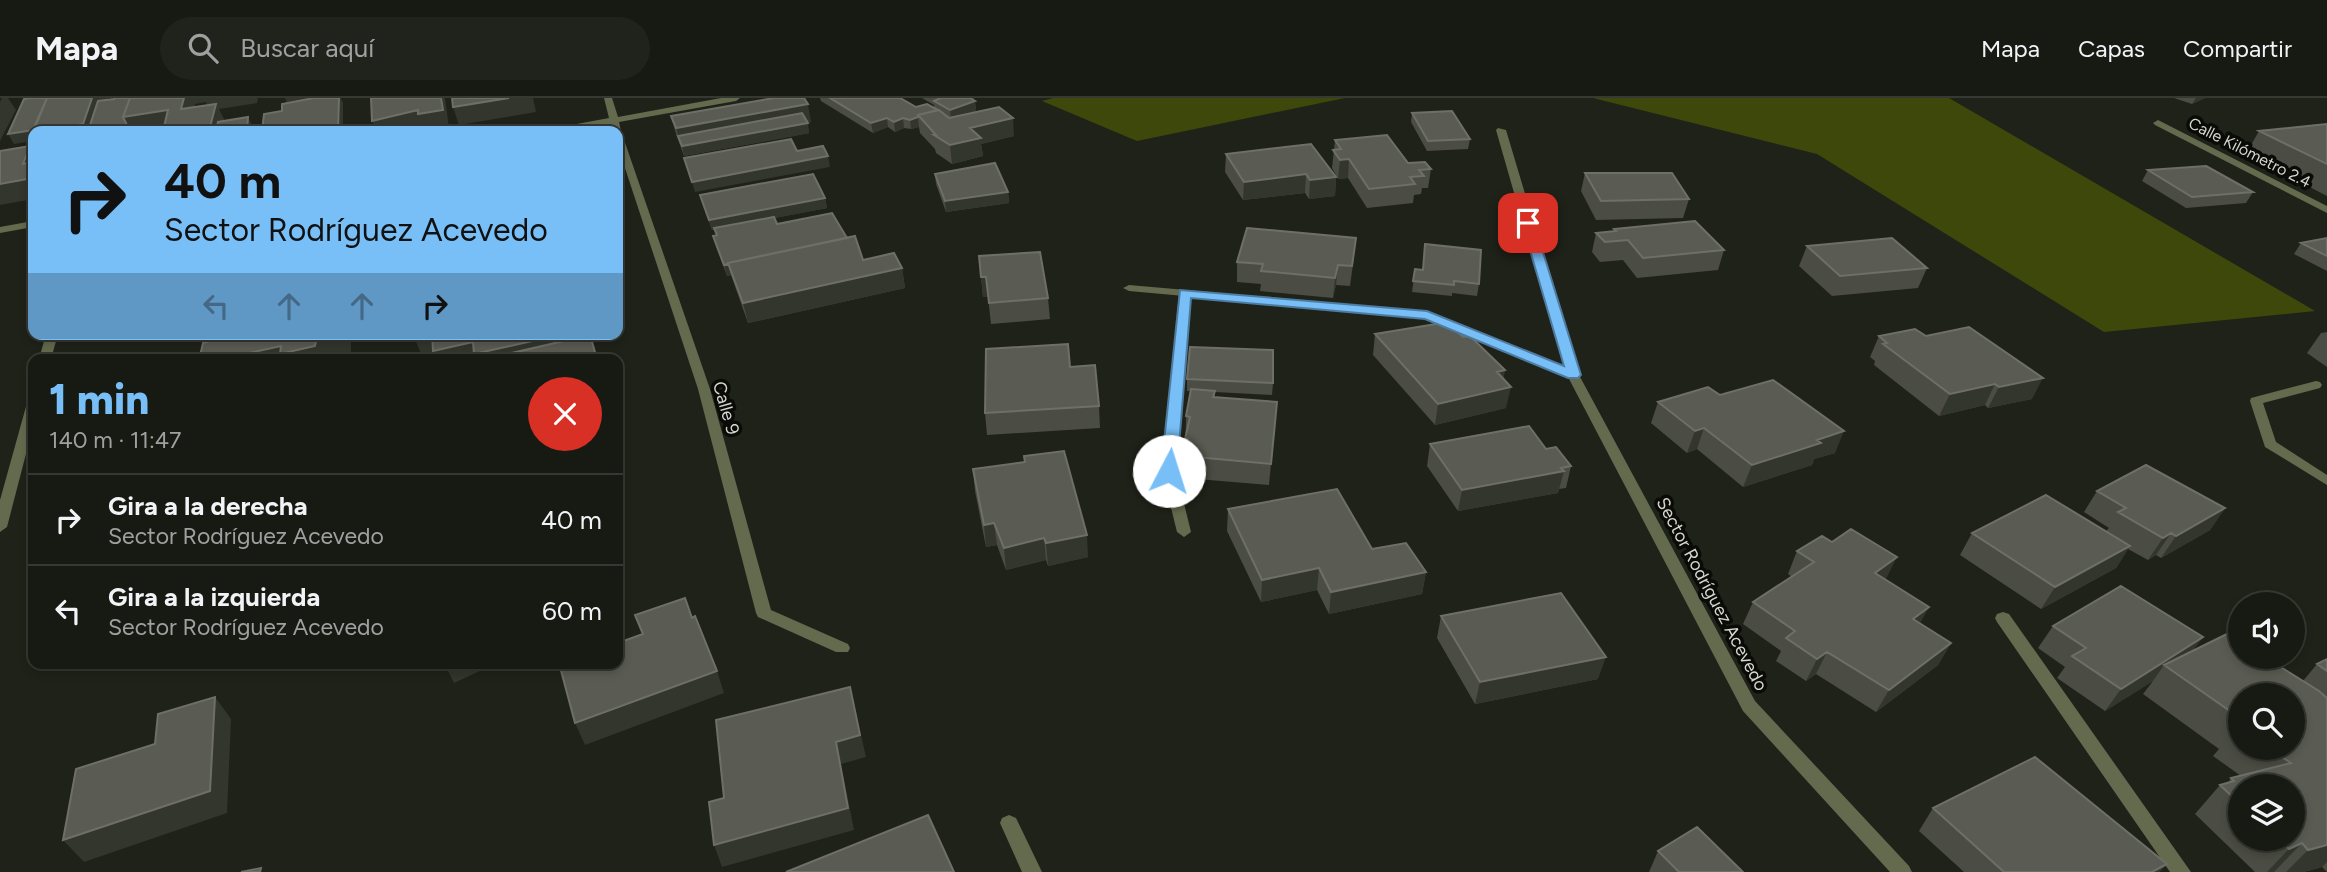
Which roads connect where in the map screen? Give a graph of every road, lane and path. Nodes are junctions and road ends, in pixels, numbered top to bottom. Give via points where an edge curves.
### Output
1 (608, 98) edge
2 (736, 98) edge
3 (2158, 123) dead end
4 (615, 126) edge
5 (623, 126) edge
6 (1501, 130) dead end
7 (623, 149) edge
8 (2327, 210) edge
9 (28, 226) edge
10 (0, 230) edge
11 (1129, 288) dead end
12 (1185, 293) junction
13 (1573, 375) junction
14 (2316, 385) dead end
15 (28, 422) edge
16 (2327, 481) edge
17 (0, 527) edge
18 (1184, 532) dead end
19 (2003, 618) dead end
20 (842, 648) dead end
21 (1009, 823) dead end
22 (1032, 872) edge
23 (1902, 872) edge
24 (2181, 872) edge

1 - 4 street, Calle 9
2 - 5 street
3 - 8 street, Calle Kilómetro 2.4
6 - 13 street, Sector Rodríguez Acevedo
7 - 20 street, Calle 9 via 704,389 764,613
9 - 10 street
11 - 12 street
12 - 13 street via 1427,315
12 - 18 street via 1169,471
13 - 23 street, Sector Rodríguez Acevedo via 1749,706
14 - 16 street via 2256,401 2270,444
15 - 17 street
19 - 24 street
21 - 22 street

